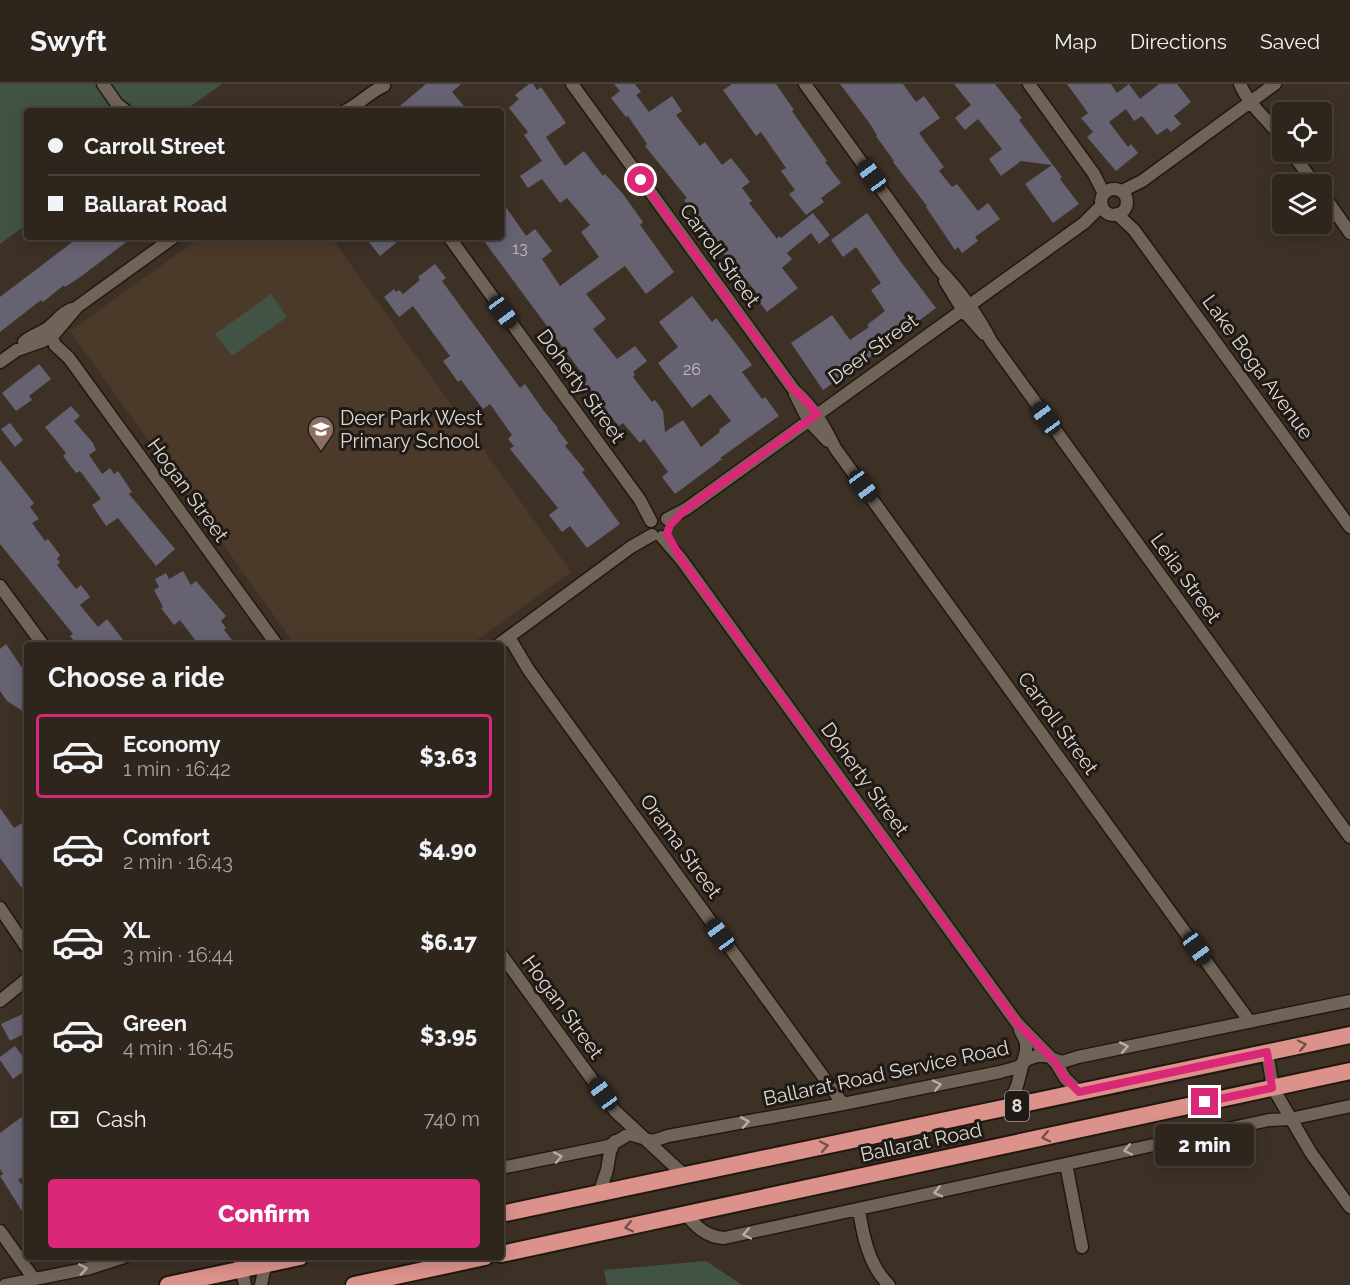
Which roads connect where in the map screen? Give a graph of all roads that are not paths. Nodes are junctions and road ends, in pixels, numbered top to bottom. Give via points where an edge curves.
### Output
1 (103, 84) edge
2 (572, 84) edge
3 (805, 84) edge
4 (1029, 84) edge
5 (1240, 84) edge
6 (1247, 84) edge
7 (1275, 84) edge
8 (385, 85) edge
9 (1254, 99) junction
10 (122, 108) edge
11 (358, 108) edge
12 (1272, 125) edge
13 (1114, 202) junction
14 (1332, 207) edge
15 (1350, 233) edge
16 (170, 240) edge
17 (451, 240) edge
18 (966, 307) junction
19 (51, 333) junction
20 (0, 362) edge
21 (812, 417) junction
22 (659, 527) junction
23 (1350, 527) edge
24 (0, 586) edge
25 (503, 641) edge
26 (41, 642) edge
27 (275, 642) edge
28 (504, 642) edge
29 (1350, 837) edge
30 (0, 908) edge
31 (23, 938) edge
32 (504, 958) edge
33 (24, 982) edge
34 (24, 986) edge
35 (11, 993) junction
36 (0, 1001) edge
37 (1350, 1001) edge
38 (1250, 1022) junction
39 (1017, 1023) junction
40 (1350, 1035) edge
41 (1267, 1052) junction
42 (1053, 1059) junction
43 (1022, 1064) junction
44 (1350, 1071) edge
45 (1272, 1088) junction
46 (1079, 1092) junction
47 (843, 1104) junction
48 (1350, 1106) edge
49 (1008, 1108) junction
50 (615, 1111) junction
51 (1290, 1119) junction
52 (643, 1138) junction
53 (614, 1143) junction
54 (1066, 1164) junction
55 (504, 1167) edge
56 (684, 1175) junction
57 (599, 1194) junction
58 (1350, 1207) edge
59 (859, 1210) junction
60 (504, 1213) edge
61 (686, 1214) junction
62 (0, 1232) edge
63 (1082, 1247) dead end
64 (504, 1253) edge
65 (115, 1260) edge
66 (471, 1260) edge
67 (260, 1261) edge
68 (241, 1270) edge
69 (34, 1279) junction
70 (5, 1285) edge
71 (168, 1285) edge
72 (261, 1285) edge
73 (354, 1285) edge
74 (889, 1285) edge

1 - 10 street
2 - 21 street, Carroll Street via 794,390 801,409
3 - 18 street, Leila Street
4 - 13 street, Lake Boga Avenue
5 - 9 street
6 - 9 street
7 - 9 street, Deer Street
8 - 11 street via 372,91
9 - 12 street via 1259,113
9 - 13 street, Deer Street
13 - 18 street, Deer Street
13 - 23 street, Lake Boga Avenue
14 - 15 street
16 - 19 street via 77,307 64,311
17 - 22 street, Doherty Street
18 - 21 street, Deer Street
18 - 29 street, Leila Street
19 - 20 street via 25,340
19 - 27 street, Hogan Street
21 - 22 street, Deer Street
21 - 38 street, Carroll Street
22 - 25 street, Deer Street
22 - 39 street, Doherty Street
24 - 26 street
28 - 47 street, Orama Street via 528,669
30 - 31 street
32 - 50 street, Hogan Street
33 - 35 street
34 - 35 street
35 - 36 street
37 - 38 street, Ballarat Road Service Road
42 -> 38 street, Ballarat Road Service Road via 1064,1062
39 - 42 street, Doherty Street
39 - 43 street, Doherty Street via 1026,1044
41 -> 40 highway, Ballarat Road / 8
41 - 45 street
41 - 46 highway, Ballarat Road / 8
42 - 43 street, Ballarat Road Service Road via 1037,1056
42 - 46 street, Doherty Street
47 -> 43 street, Ballarat Road Service Road via 1000,1072
43 - 49 street, Doherty Street
44 - 45 highway, Ballarat Road / 8
45 - 51 street
45 -> 61 highway, Ballarat Road / 8
46 - 49 highway, Ballarat Road / 8
52 -> 47 street, Ballarat Road Service Road via 653,1141
48 - 51 street
56 -> 49 highway, Ballarat Road / 8
50 - 52 street, Hogan Street
50 - 53 street via 619,1128
51 -> 54 street via 1269,1120
51 - 58 street
52 - 53 street, Ballarat Road Service Road via 629,1134
52 - 56 street, Hogan Street
55 -> 53 street, Ballarat Road Service Road
53 - 57 street
54 -> 59 street
54 - 63 street
56 - 57 highway, Ballarat Road / 8
57 - 60 highway, Ballarat Road / 8
59 -> 61 street via 724,1238 709,1236
59 - 74 street via 872,1261
61 -> 64 highway, Ballarat Road / 8
62 - 69 street
69 -> 65 street
66 - 73 highway
67 - 68 highway
67 - 72 street via 264,1274
68 - 71 highway
69 - 70 street

